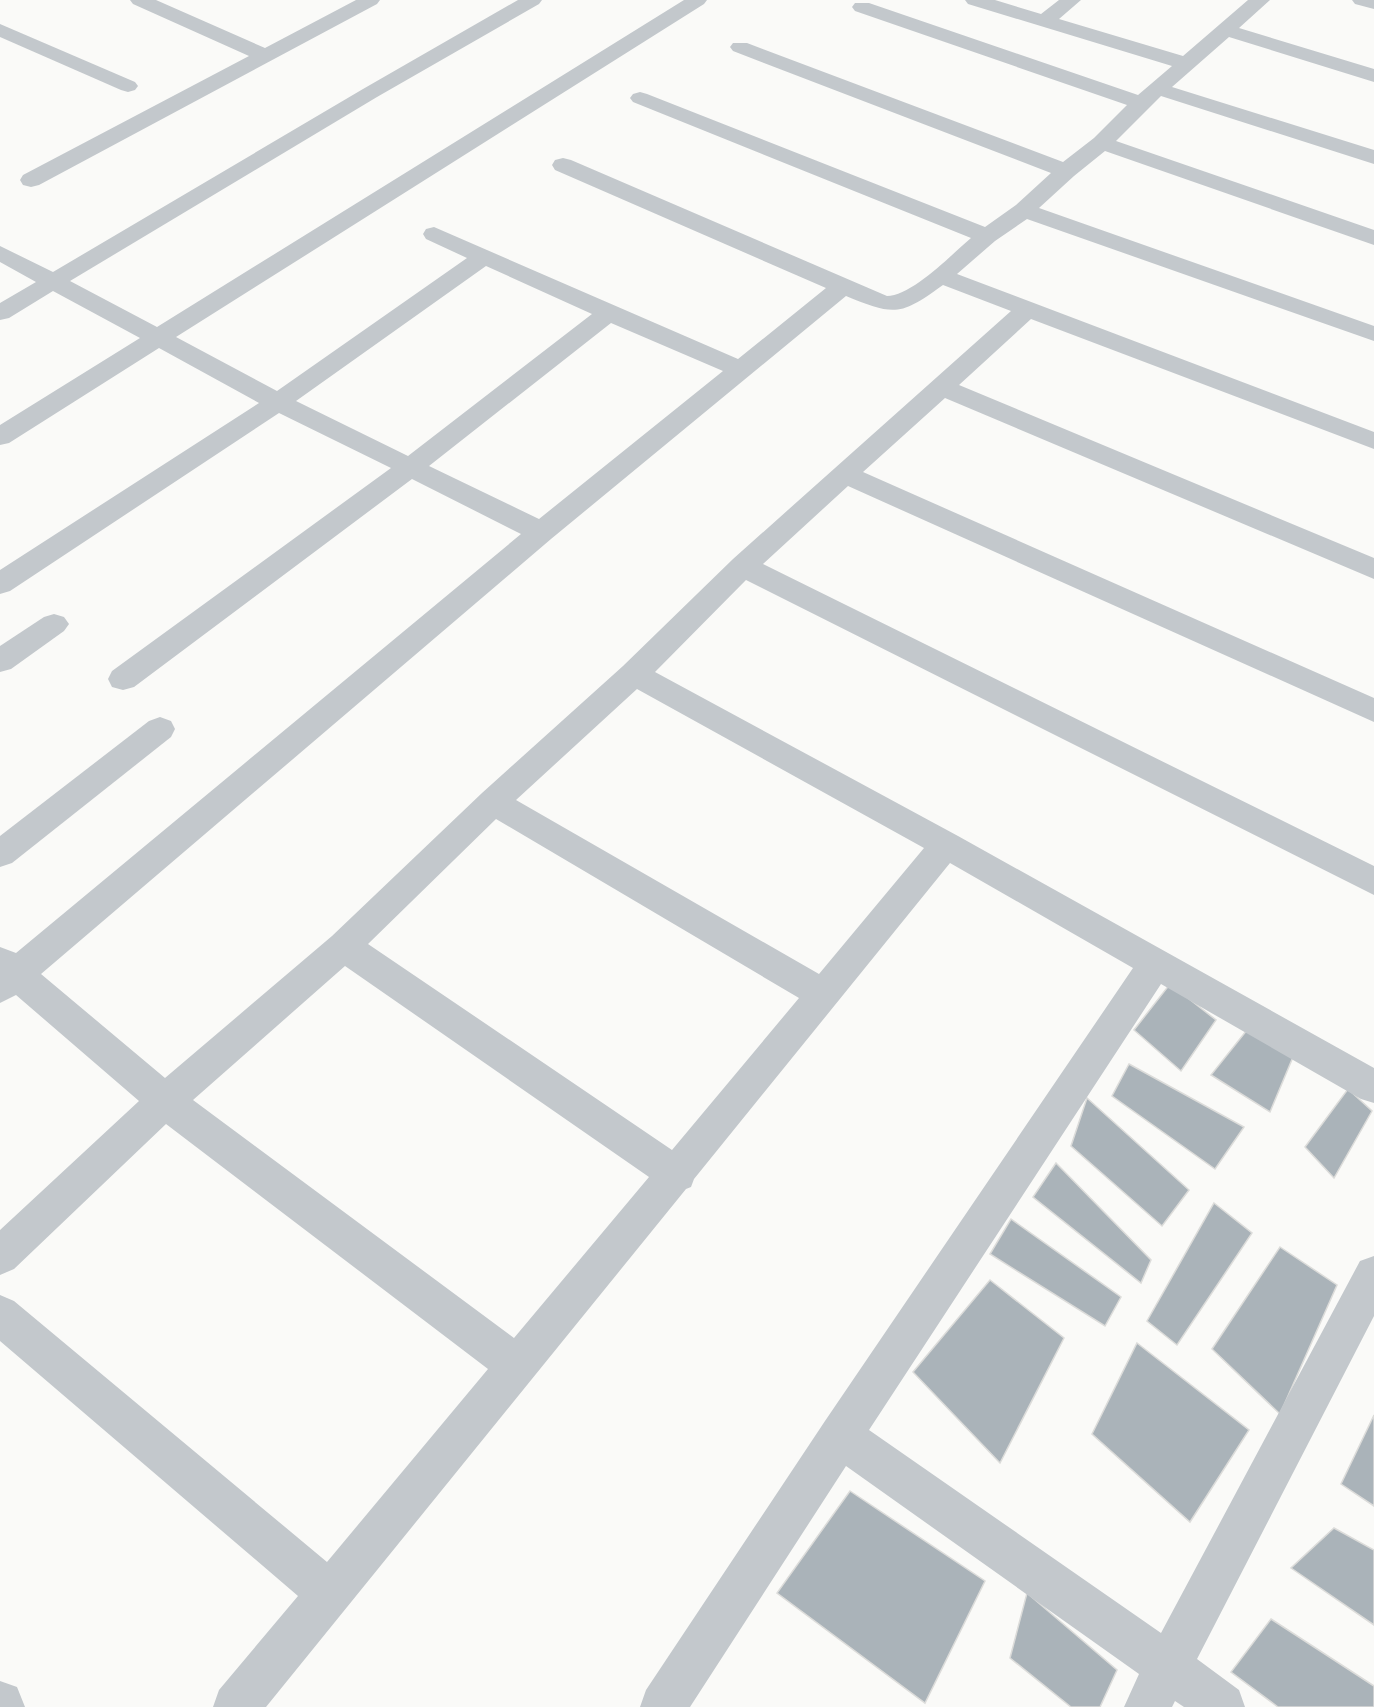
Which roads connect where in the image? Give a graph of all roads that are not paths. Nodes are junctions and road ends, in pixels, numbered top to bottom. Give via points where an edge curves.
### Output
1 (140, 0) edge
2 (370, 0) edge
3 (532, 0) edge
4 (697, 0) edge
5 (975, 0) edge
6 (1071, 0) edge
7 (1260, 0) edge
8 (1362, 0) edge
9 (1374, 3) edge
10 (862, 7) dead end
11 (1044, 21) junction
12 (0, 30) edge
13 (1225, 30) junction
14 (740, 47) dead end
15 (266, 56) junction
16 (1187, 64) junction
17 (1374, 76) edge
18 (128, 86) dead end
19 (1159, 88) junction
20 (640, 98) dead end
21 (1141, 103) junction
22 (1102, 144) junction
23 (1374, 157) edge
24 (563, 165) dead end
25 (1066, 171) junction
26 (31, 180) dead end
27 (1024, 210) junction
28 (434, 234) dead end
29 (987, 236) junction
30 (1374, 238) edge
31 (0, 253) edge
32 (483, 256) junction
33 (941, 276) junction
34 (52, 282) junction
35 (843, 286) junction
36 (1028, 309) junction
37 (0, 313) edge
38 (609, 313) junction
39 (1374, 334) edge
40 (160, 338) junction
41 (740, 369) junction
42 (940, 386) junction
43 (278, 402) junction
44 (0, 437) edge
45 (1374, 441) edge
46 (412, 466) junction
47 (844, 474) junction
48 (541, 532) junction
49 (743, 566) junction
50 (1374, 569) edge
51 (0, 584) edge
52 (54, 624) dead end
53 (0, 661) edge
54 (634, 674) junction
55 (123, 679) dead end
56 (1374, 711) edge
57 (160, 729) dead end
58 (493, 802) junction
59 (946, 845) junction
60 (0, 854) edge
61 (1374, 881) edge
62 (344, 946) junction
63 (1156, 963) junction
64 (6, 974) edge
65 (823, 994) junction
66 (1374, 1087) edge
67 (165, 1101) junction
68 (677, 1175) junction
69 (0, 1256) edge
70 (1374, 1275) edge
71 (0, 1316) edge
72 (518, 1366) junction
73 (840, 1436) junction
74 (329, 1593) junction
75 (1168, 1666) junction
76 (236, 1707) edge
77 (663, 1707) edge
78 (1147, 1707) edge
79 (1222, 1707) edge

1 - 15 street
2 - 15 street
3 - 34 street
4 - 40 street
5 - 11 street
6 - 11 street
7 - 13 street
8 - 9 street
10 - 21 street
11 - 16 street
12 - 18 street
13 - 16 street
13 - 17 street
14 - 25 street
15 - 26 street
16 - 19 street
19 - 21 street
19 - 23 street
20 - 29 street
21 - 22 street
22 - 25 street
22 - 30 street
24 - 35 street
25 - 27 street
27 - 29 street
27 - 39 street
28 - 32 street
29 - 33 street
31 - 34 street
32 - 38 street
32 - 43 street
33 - 35 street via 907,300 893,304
33 - 36 street
34 - 37 street
34 - 40 street
35 - 41 street
36 - 42 street
36 - 45 street
38 - 41 street
38 - 46 street
40 - 43 street
40 - 44 street
41 - 48 street
42 - 47 street
42 - 50 street
43 - 46 street
43 - 51 street
46 - 48 street
46 - 55 street
47 - 49 street
47 - 56 street
48 - 64 street
49 - 54 street
49 - 61 street
52 - 53 street
54 - 58 street
54 - 59 street
57 - 60 street
58 - 62 street
58 - 65 street
59 - 63 street
59 - 65 street
62 - 67 street
62 - 68 street
63 - 66 street
63 - 73 street
64 - 67 street
65 - 68 street
67 - 69 street
67 - 72 street
68 - 72 street
70 - 75 street
71 - 74 street
72 - 74 street
73 - 75 street
73 - 77 street
74 - 76 street
75 - 78 street
75 - 79 street

